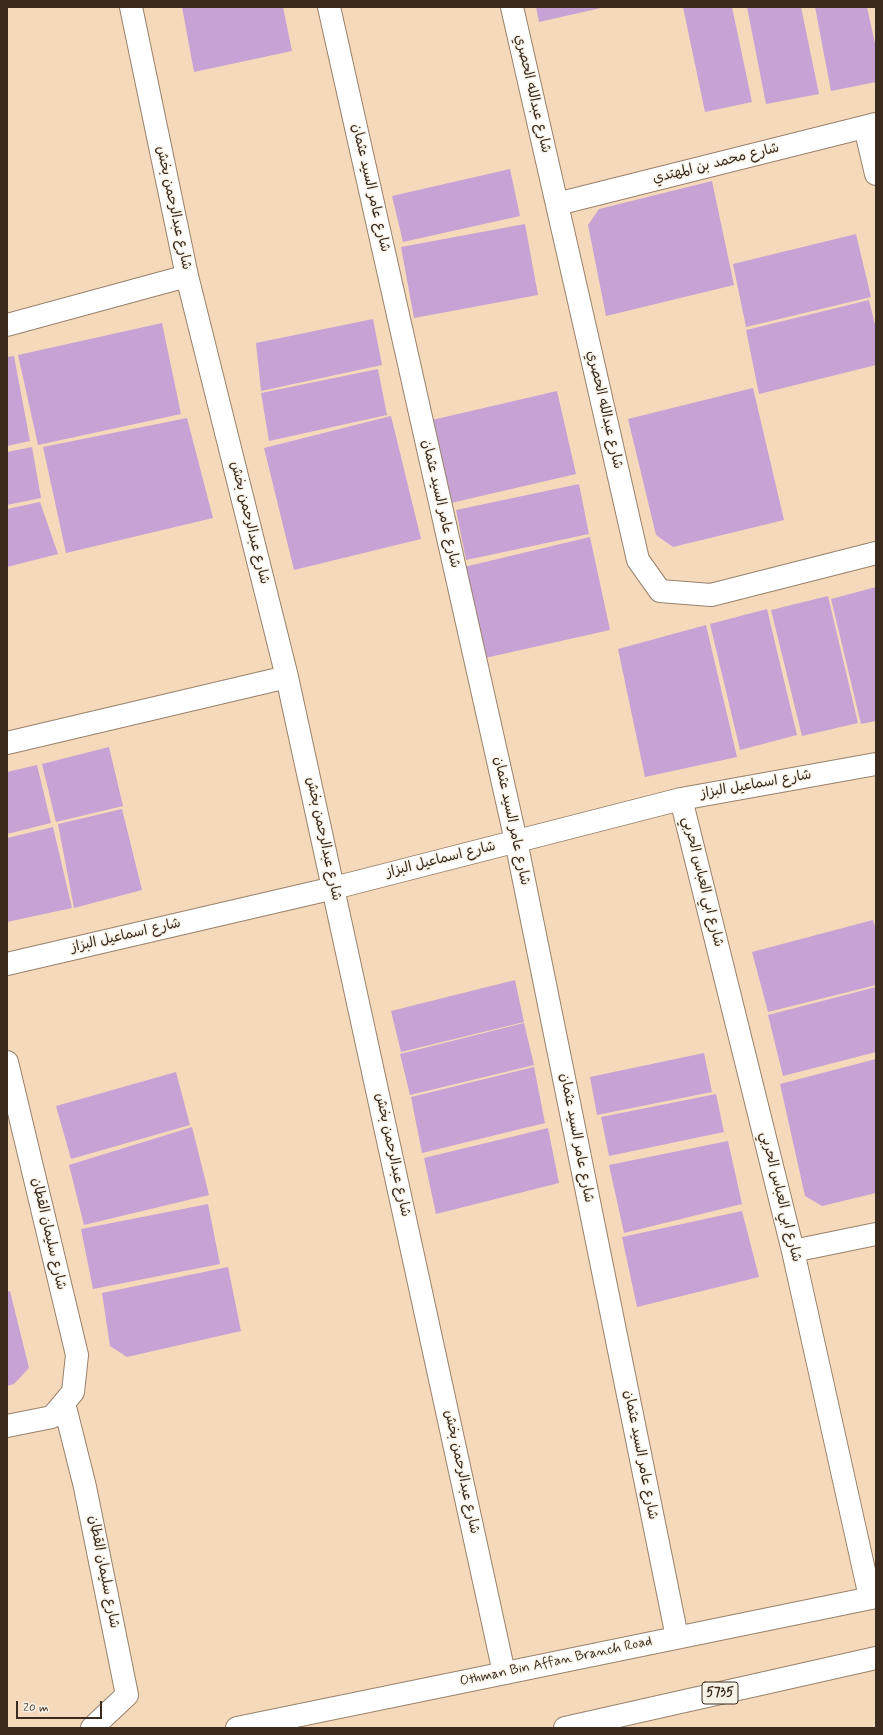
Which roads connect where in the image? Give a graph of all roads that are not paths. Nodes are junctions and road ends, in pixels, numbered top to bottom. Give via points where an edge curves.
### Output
1 (131, 7) edge
2 (329, 7) edge
3 (512, 7) edge
4 (871, 126) edge
5 (876, 174) edge
6 (557, 204) junction
7 (187, 276) junction
8 (7, 325) edge
9 (876, 553) edge
10 (287, 677) junction
11 (7, 744) edge
12 (876, 764) edge
13 (681, 799) junction
14 (516, 842) junction
15 (334, 888) junction
16 (7, 964) edge
17 (7, 1062) edge
18 (876, 1234) edge
19 (793, 1251) junction
20 (64, 1404) junction
21 (7, 1426) edge
22 (873, 1597) edge
23 (677, 1637) junction
24 (876, 1658) edge
25 (504, 1673) junction
26 (92, 1728) edge
27 (237, 1728) edge
28 (565, 1728) edge

1 - 7 street, شارع عبدالرحمن بخش
2 - 14 street, شارع عامر السيد عثمان
3 - 6 street, شارع عبدالله الحصري
4 - 5 street
4 - 6 street, شارع محمد بن المهتدي
6 - 9 street, شارع عبدالله الحصري via 638,560 660,591 712,595
7 - 8 street
7 - 10 street, شارع عبدالرحمن بخش
10 - 11 street
10 - 15 street, شارع عبدالرحمن بخش
12 - 13 street, شارع اسماعيل البزاز
13 - 14 street, شارع اسماعيل البزاز
13 - 19 street, شارع ابي العباس الحربي
14 - 15 street, شارع اسماعيل البزاز
14 - 23 street, شارع عامر السيد عثمان
15 - 16 street, شارع اسماعيل البزاز
15 - 25 street, شارع عبدالرحمن بخش
17 - 20 street, شارع سليمان القطان via 77,1355 73,1392
18 - 19 street
19 - 22 street, شارع ابي العباس الحربي
20 - 21 street, شارع سليمان القطان via 52,1416
20 - 26 street, شارع سليمان القطان via 86,1487 127,1695
22 - 23 street, Othman Bin Affan Branch Road
23 - 25 street, Othman Bin Affan Branch Road
24 - 28 street, 5735
25 - 27 street, Othman Bin Affan Branch Road

